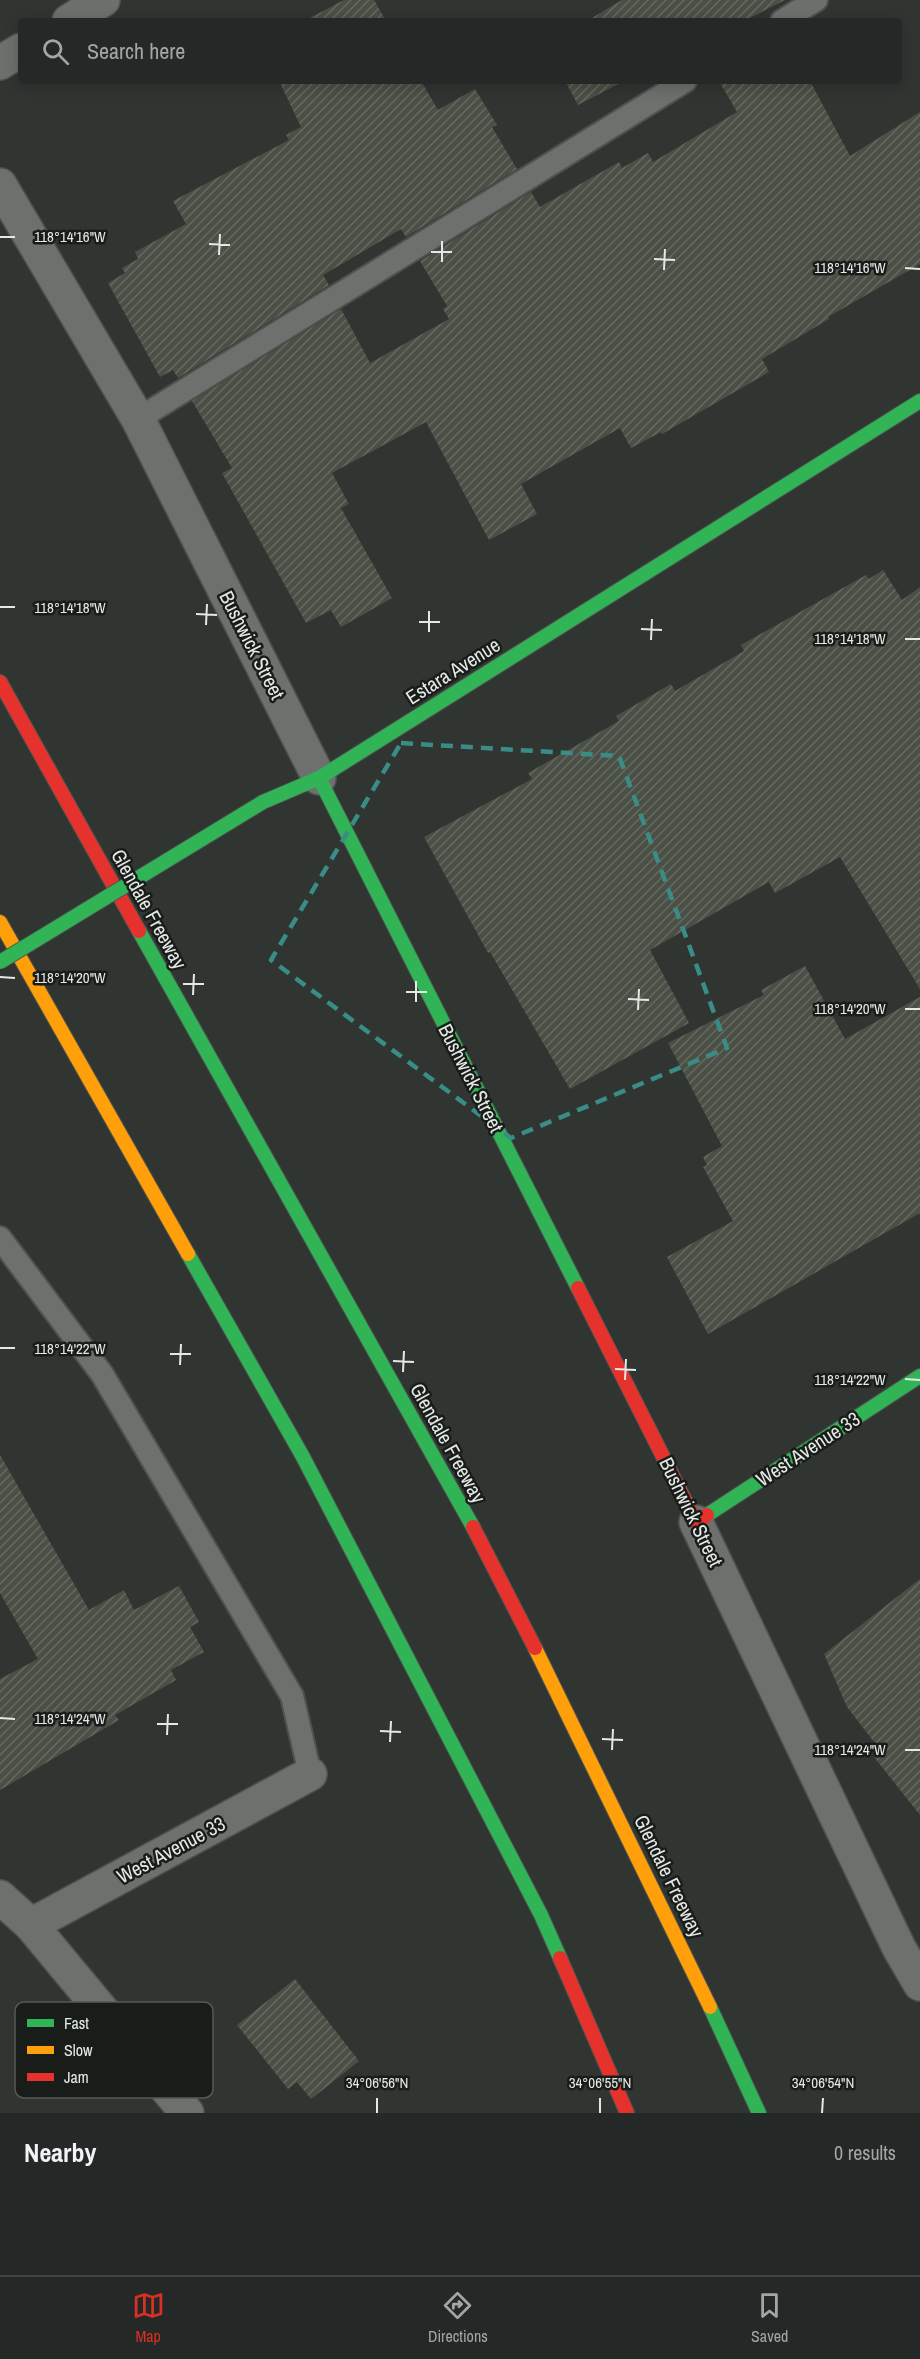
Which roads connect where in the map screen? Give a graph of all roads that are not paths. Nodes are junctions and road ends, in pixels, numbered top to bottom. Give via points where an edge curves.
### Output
1 (103, 0) edge
2 (816, 0) edge
3 (74, 18) edge
4 (787, 18) edge
5 (18, 53) edge
6 (0, 63) edge
7 (680, 84) edge
8 (0, 185) edge
9 (920, 401) edge
10 (138, 419) junction
11 (0, 682) edge
12 (319, 778) junction
13 (0, 922) edge
14 (0, 962) edge
15 (0, 1238) edge
16 (920, 1376) edge
17 (696, 1522) junction
18 (310, 1774) joint
19 (0, 1897) edge
20 (31, 1925) junction
21 (920, 1984) edge
22 (95, 2002) edge
23 (175, 2098) edge
24 (187, 2113) edge
25 (627, 2113) edge
26 (759, 2113) edge

1 - 3 street
2 - 4 lane
5 - 6 street
7 - 10 lane
8 - 10 street, Bushwick Street
9 - 12 main road, Estara Avenue
10 - 12 street, Bushwick Street
11 - 26 main road, Glendale Freeway via 492,1561 673,1927
12 - 14 main road, Estara Avenue, bridge via 263,802
12 - 17 main road, Bushwick Street
13 - 25 main road via 303,1457 541,1915
15 - 18 lane via 102,1374 292,1696
16 - 17 main road, West Avenue 33
17 - 21 street, Bushwick Street via 899,1948
18 - 20 street, West Avenue 33
19 - 20 street
20 - 22 street
23 - 24 street

